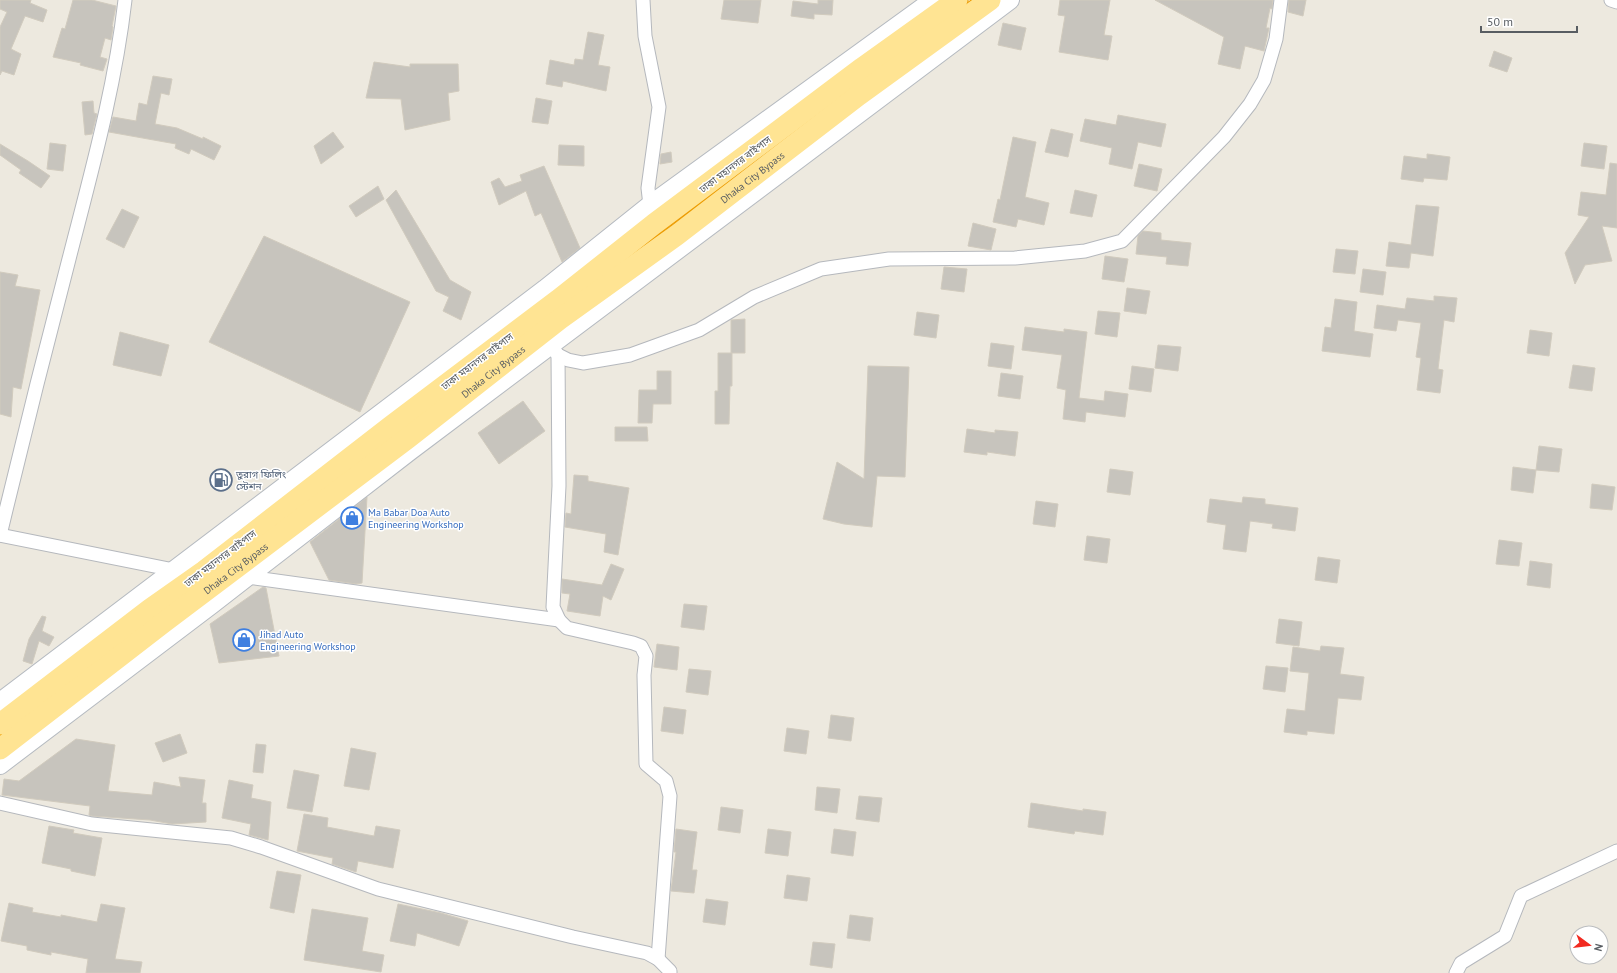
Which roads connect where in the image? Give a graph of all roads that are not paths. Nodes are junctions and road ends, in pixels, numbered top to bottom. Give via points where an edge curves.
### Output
1 (125, 0) edge
2 (643, 0) edge
3 (933, 0) edge
4 (957, 0) edge
5 (990, 0) edge
6 (1010, 0) edge
7 (1281, 0) edge
8 (1611, 0) edge
9 (1617, 2) edge
10 (650, 205) junction
11 (555, 351) junction
12 (0, 535) edge
13 (174, 570) junction
14 (248, 577) junction
15 (559, 620) junction
16 (0, 702) edge
17 (0, 724) edge
18 (0, 749) edge
19 (0, 765) edge
20 (0, 803) edge
21 (1617, 851) edge
22 (658, 959) junction
23 (670, 973) edge
24 (1456, 973) edge

1 - 12 street via 120,44 106,114
2 - 10 street via 645,36 659,107 648,188
3 - 10 main road
4 - 17 highway, ঢাকা মহানগর বাইপাস via 654,224 204,571
5 - 18 highway, Dhaka City Bypass via 859,95 677,235 560,319
6 - 11 main road
7 - 11 street via 1276,39 1264,80 1250,104 1224,137 1122,241 1085,252 1015,258 889,259 821,269 754,297 699,330 630,355 583,363 568,360
8 - 9 street
10 - 13 main road via 545,289
11 - 14 main road via 410,451
11 - 15 street via 559,486 552,607
12 - 13 street
13 - 16 main road
14 - 15 street
14 - 19 main road
15 - 22 street via 567,628 633,642 641,646 646,656 646,764 666,782 670,796
20 - 22 street via 92,824 231,838 378,890 647,953
21 - 24 street via 1521,896 1505,936 1461,963
22 - 23 street

